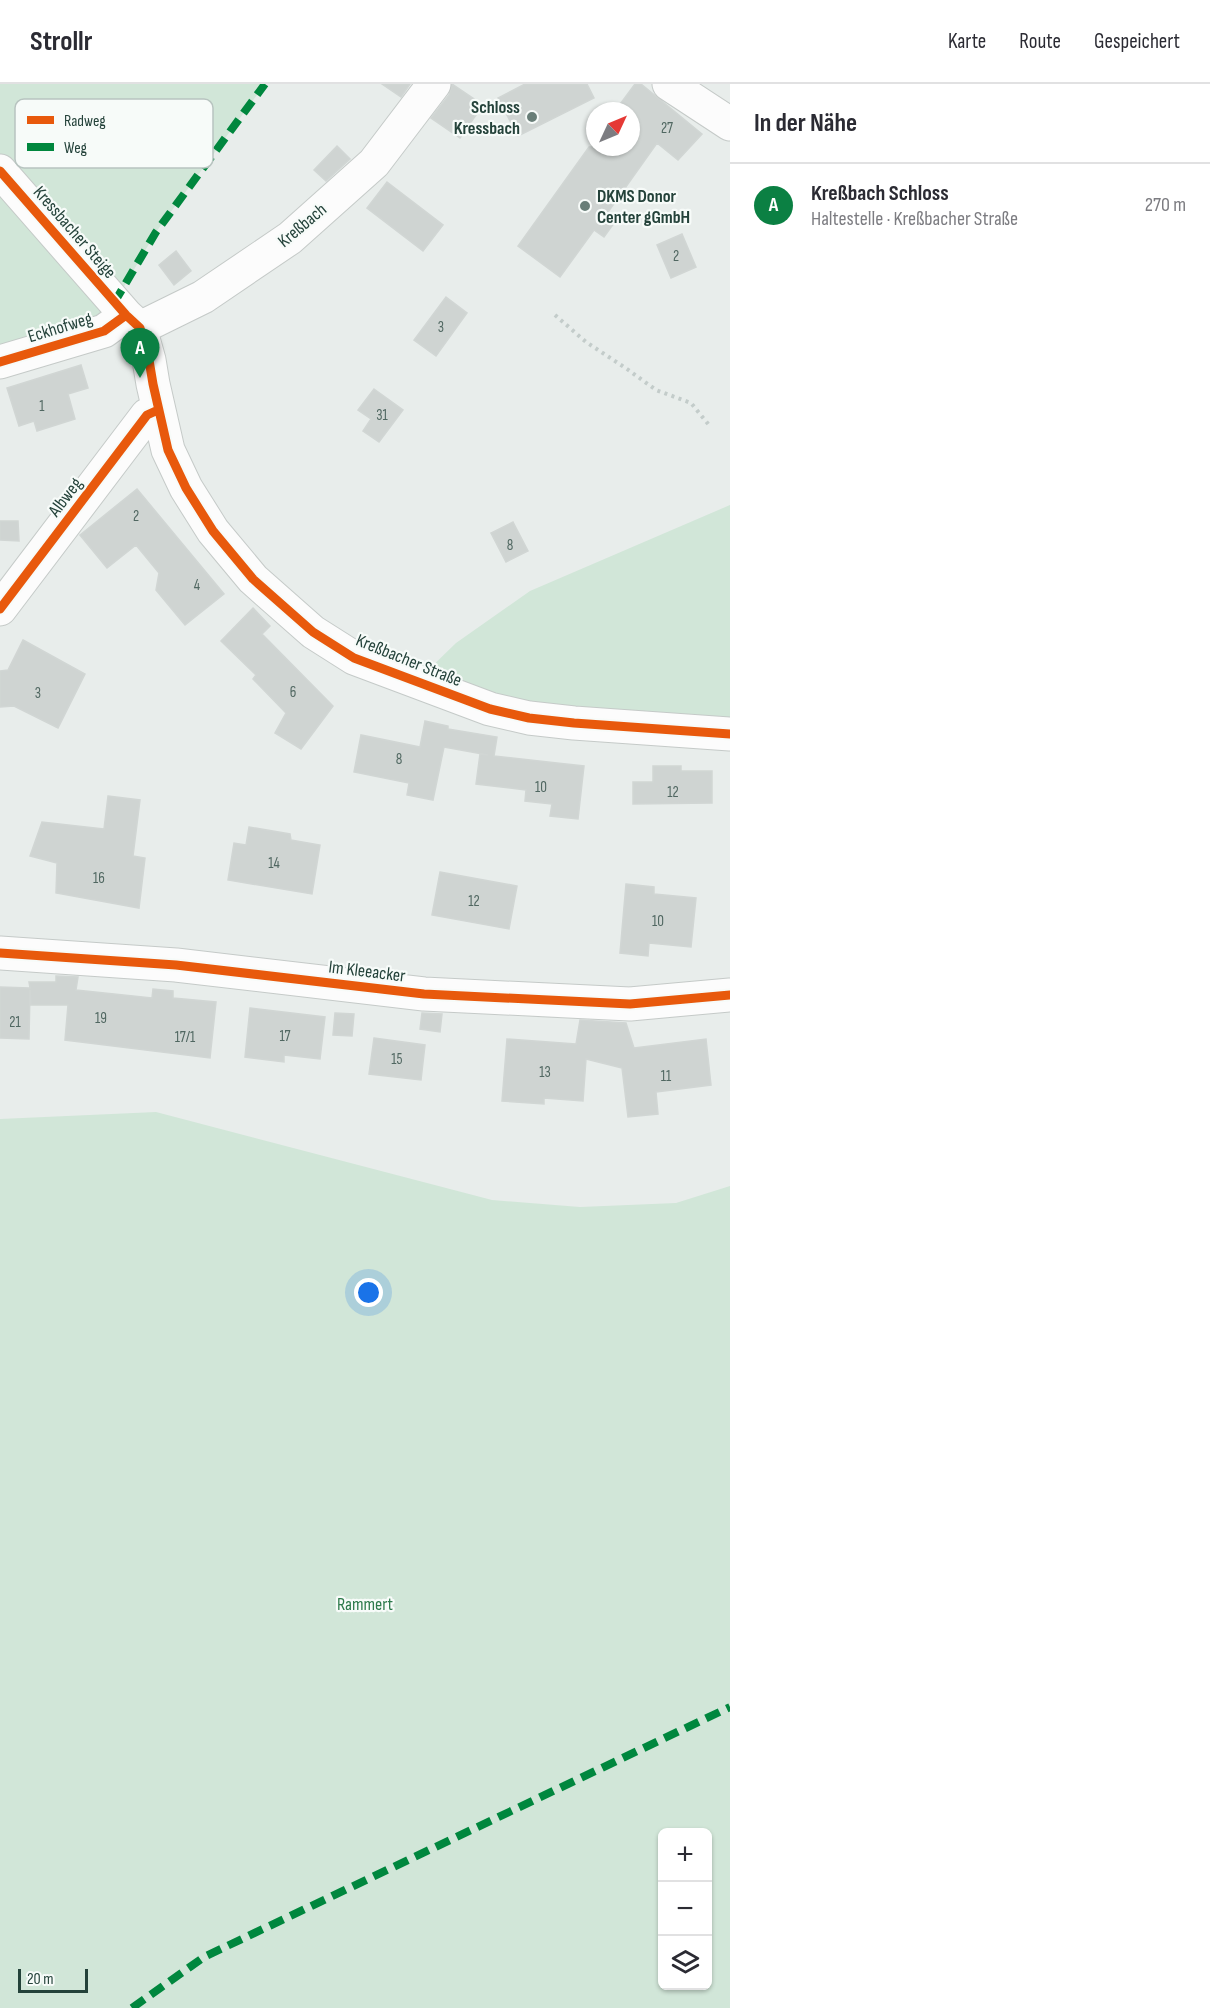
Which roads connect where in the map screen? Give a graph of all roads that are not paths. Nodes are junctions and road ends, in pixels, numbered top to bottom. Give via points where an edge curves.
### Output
1 (434, 84) edge
2 (669, 84) edge
3 (730, 124) edge
4 (0, 171) edge
5 (133, 322) junction
6 (0, 362) edge
7 (158, 410) junction
8 (0, 609) edge
9 (730, 734) edge
10 (0, 953) edge
11 (730, 995) edge

1 - 5 street, Kreßbach via 374,163 290,238 203,297
2 - 3 street
4 - 5 street, Kressbacher Steige
5 - 6 street, Eckhofweg
5 - 7 street, Kreßbacher Straße via 149,360
7 - 8 street, Albweg via 147,415
7 - 9 street, Kreßbacher Straße via 168,450 213,531 253,579 313,632 354,658 490,709 529,718
10 - 11 street, Im Kleeacker via 176,965 424,994 630,1004

